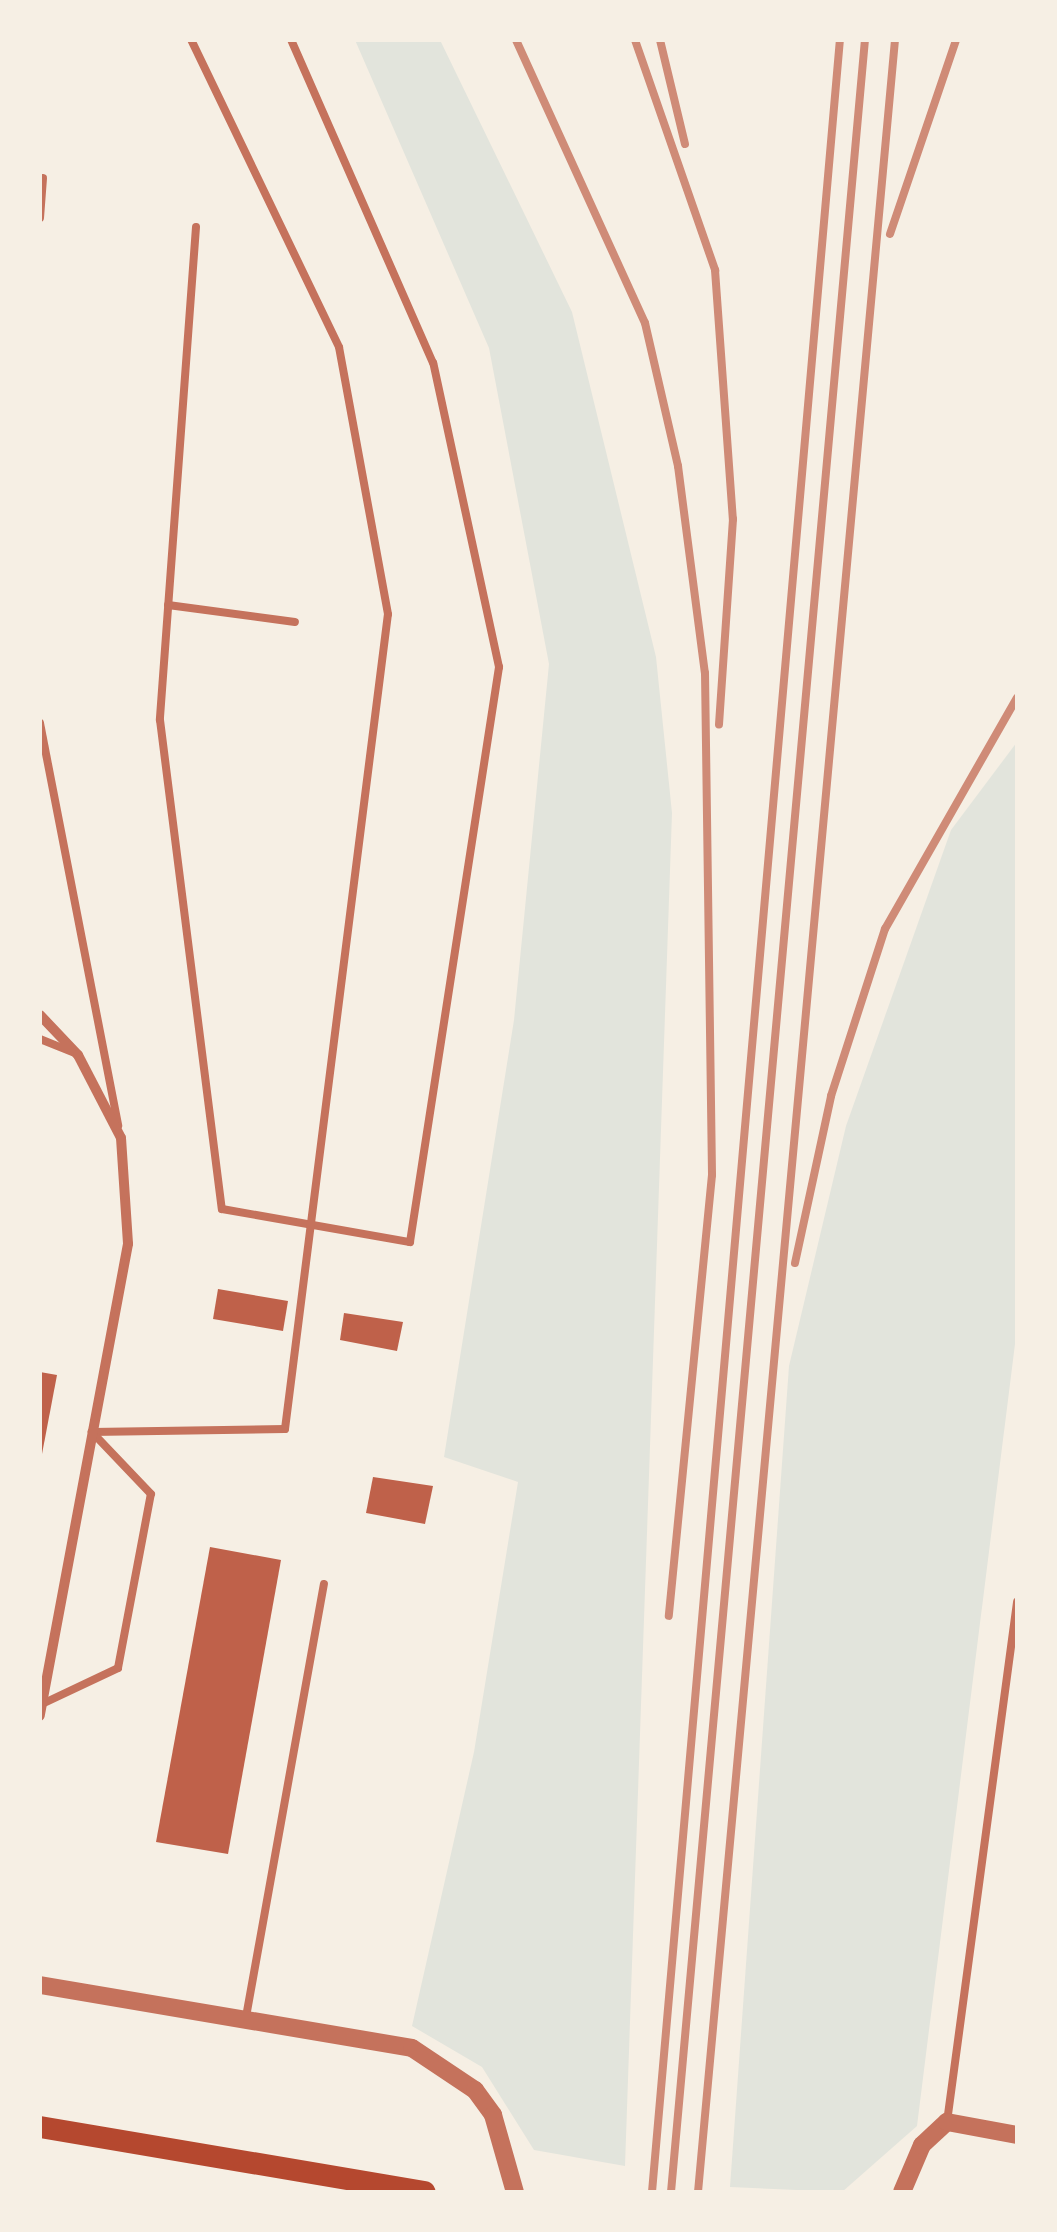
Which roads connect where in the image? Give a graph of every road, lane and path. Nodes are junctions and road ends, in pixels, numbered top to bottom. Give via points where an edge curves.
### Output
1 (206, 40) edge
2 (290, 40) edge
3 (194, 43) edge
4 (42, 178) dead end
5 (40, 218) edge
6 (196, 227) dead end
7 (168, 605) junction
8 (296, 622) dead end
9 (40, 723) edge
10 (40, 1015) edge
11 (40, 1039) edge
12 (78, 1055) junction
13 (121, 1138) junction
14 (314, 1225) junction
15 (92, 1432) junction
16 (324, 1584) dead end
17 (1017, 1602) edge
18 (41, 1710) edge
19 (40, 1985) edge
20 (246, 2018) junction
21 (947, 2122) junction
22 (40, 2127) edge
23 (1017, 2135) edge
24 (425, 2192) edge
25 (515, 2192) edge
26 (902, 2192) edge

1 - 3 lane
2 - 14 lane via 432,363 499,667 410,1242
3 - 14 lane via 339,347 388,614
4 - 5 lane
6 - 7 lane
7 - 8 lane
7 - 14 lane via 160,720 222,1209
9 - 13 lane
10 - 12 street
11 - 12 lane
12 - 13 street
13 - 15 street via 128,1244
14 - 15 lane via 285,1430
15 - 18 street
15 - 18 lane via 151,1494 148,1513 118,1668
16 - 20 lane
17 - 21 lane
19 - 20 street
20 - 25 street via 378,2040 445,2066 493,2115
21 - 23 street
21 - 26 street via 906,2172
22 - 24 main road

